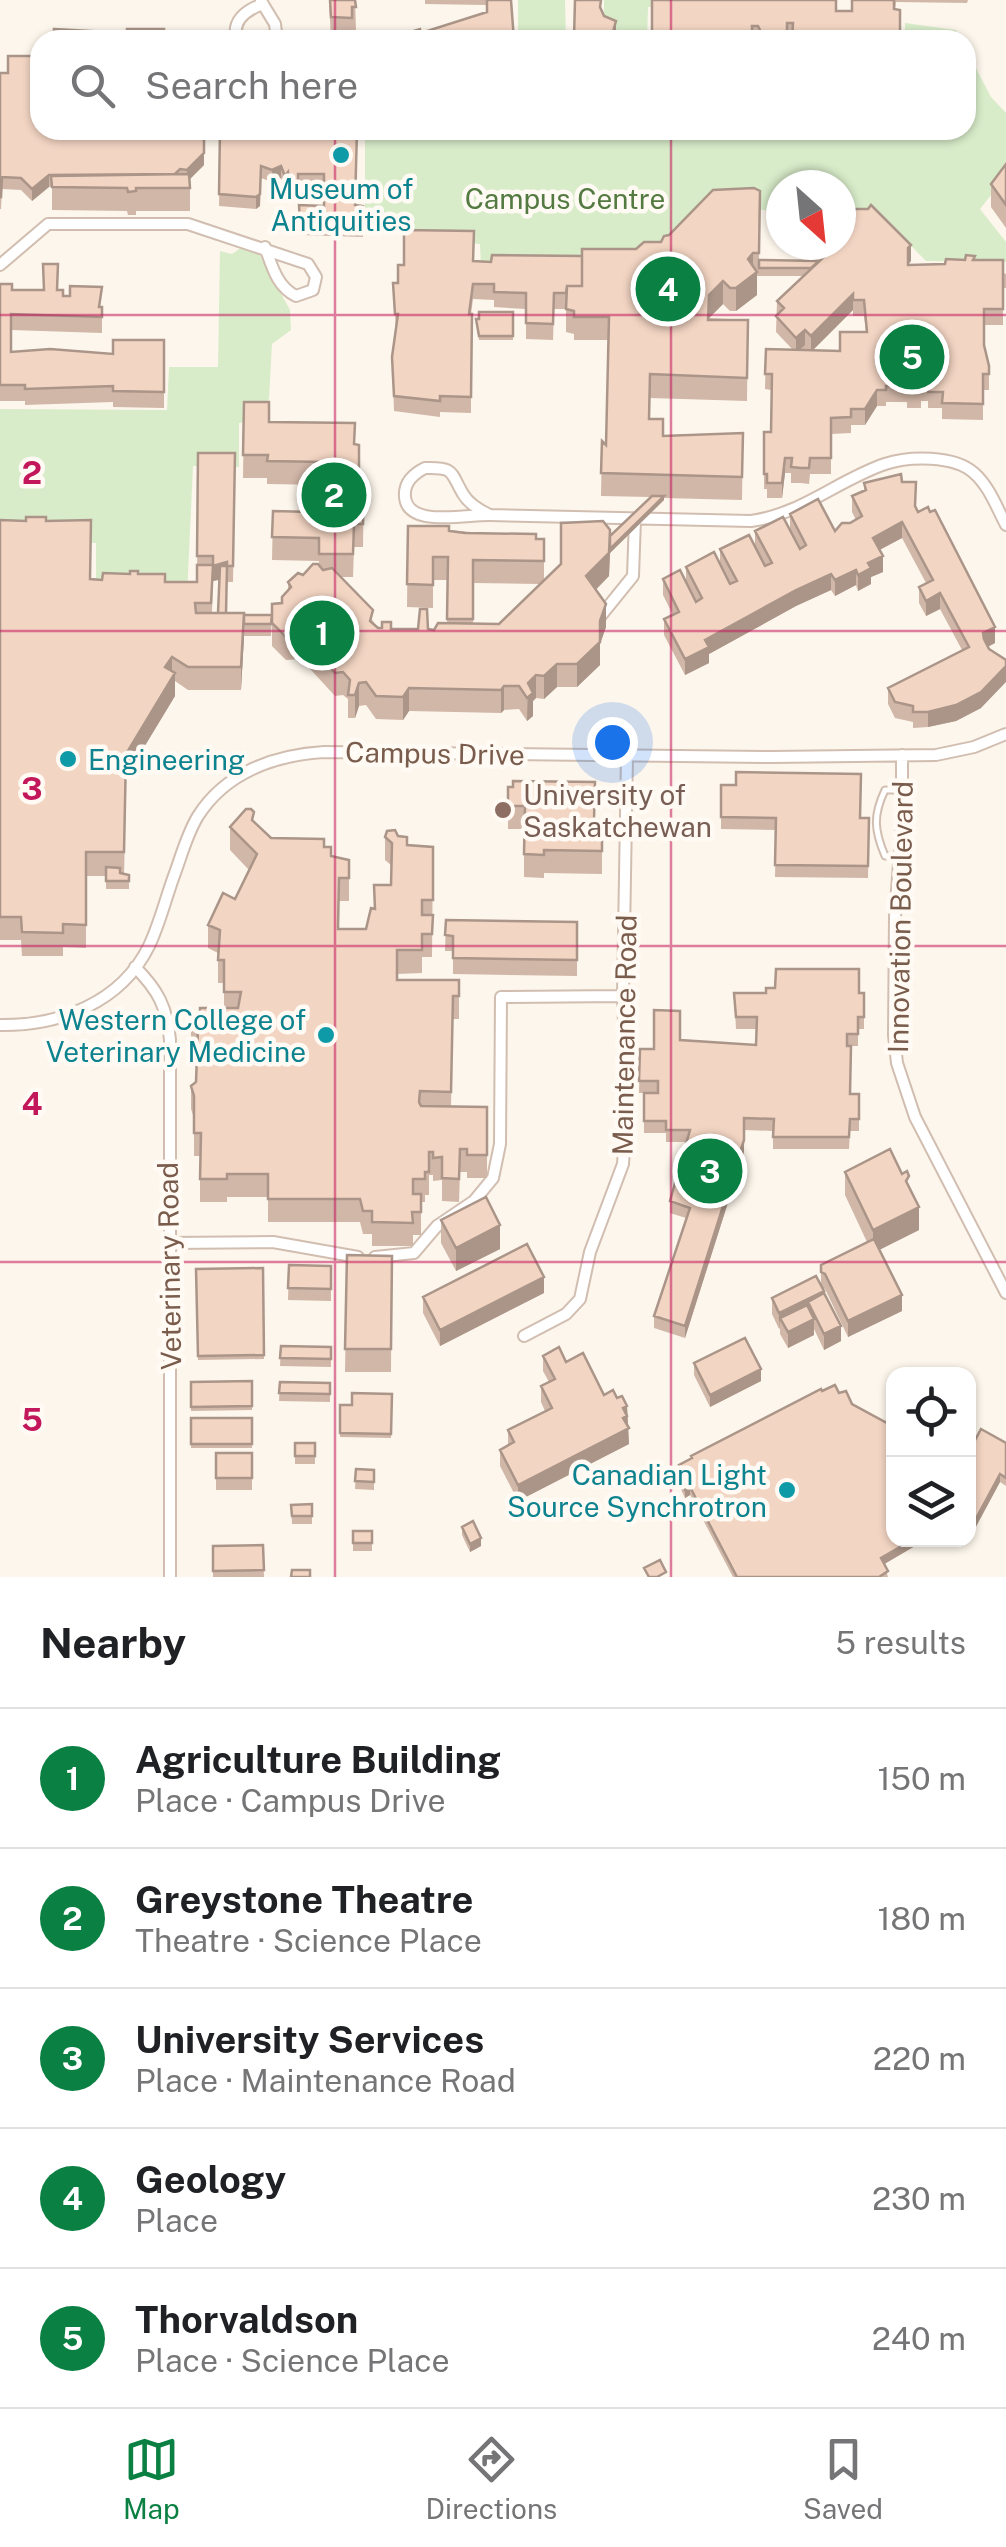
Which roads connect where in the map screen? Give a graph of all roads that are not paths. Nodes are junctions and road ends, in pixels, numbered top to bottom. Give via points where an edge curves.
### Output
1 (262, 2) edge
2 (236, 30) edge
3 (276, 30) edge
4 (265, 247) junction
5 (0, 265) edge
6 (462, 493) junction
7 (490, 515) junction
8 (453, 516) junction
9 (635, 518) junction
10 (1006, 526) edge
11 (599, 618) edge
12 (1006, 734) edge
13 (627, 755) junction
14 (902, 756) junction
15 (902, 790) junction
16 (900, 858) junction
17 (135, 967) junction
18 (623, 996) junction
19 (0, 1025) edge
20 (170, 1243) junction
21 (1006, 1293) edge
22 (524, 1336) dead end
23 (170, 1577) edge

1 - 2 street via 240,18
1 - 3 street
4 - 4 street via 291,295 315,286 308,264
4 - 5 street via 188,224 48,224
6 - 7 street
6 - 8 street
6 - 8 street via 447,468 426,468 406,487 414,513
7 - 8 street
7 - 9 street
9 - 10 street via 774,518 886,463 934,460 976,474
9 - 11 street via 633,576
12 - 14 street, Campus Drive via 955,752
13 - 14 street, Campus Drive
13 - 17 street, Campus Drive via 324,752 254,767 200,813
13 - 18 street, Maintenance Road
14 - 15 street, Innovation Boulevard
15 - 16 street, Innovation Boulevard
15 - 16 lane via 885,790 875,811 878,841 886,856
16 - 21 street, Innovation Boulevard via 894,1035 899,1072 914,1117
17 - 19 street, Campus Drive via 106,996 69,1016
17 - 20 street, Veterinary Road via 157,989 168,1016
18 - 20 street via 501,997 494,1178 414,1252 358,1258 273,1242
18 - 22 street, Maintenance Road via 622,1171 590,1252 580,1299
20 - 23 street, Veterinary Road

